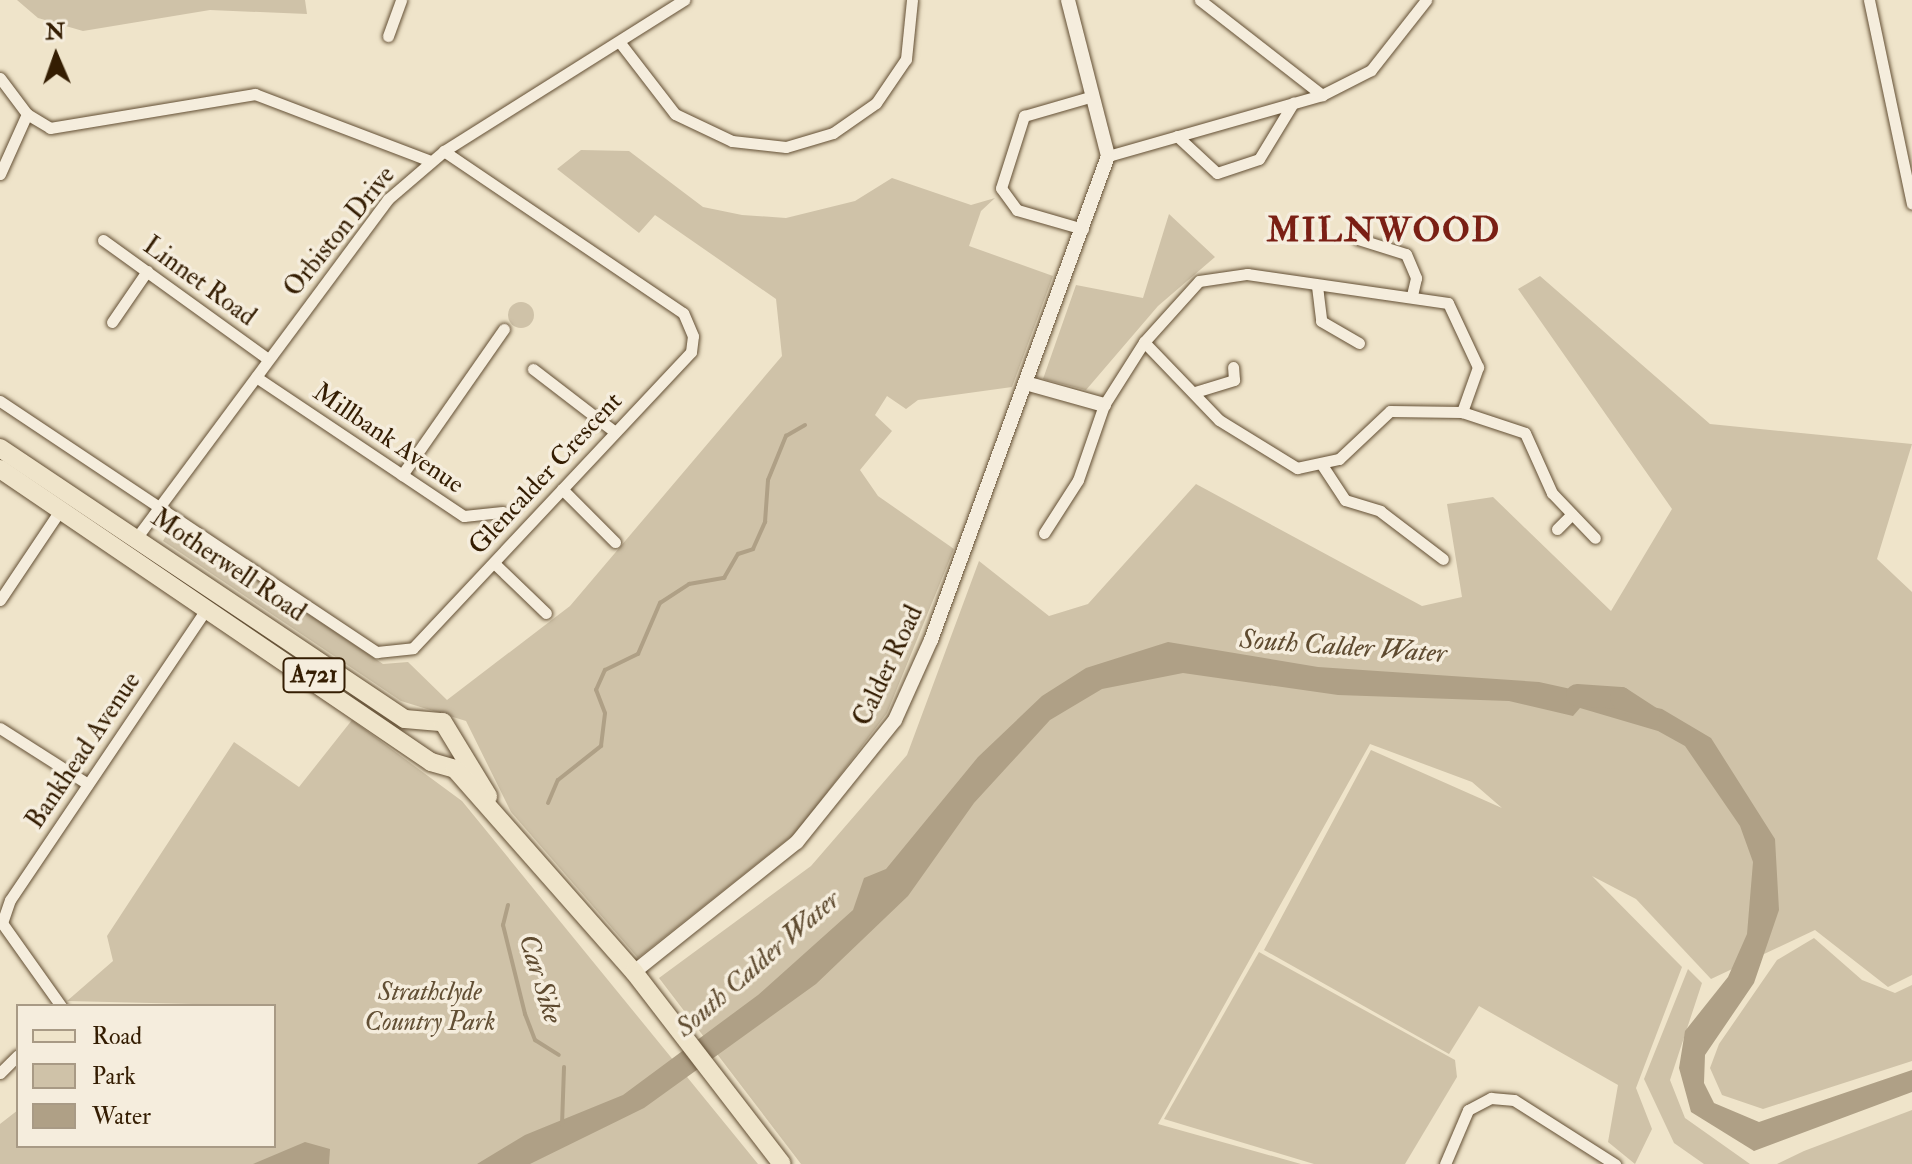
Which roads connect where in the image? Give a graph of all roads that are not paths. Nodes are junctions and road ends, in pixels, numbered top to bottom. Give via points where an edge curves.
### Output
1 (401, 0) edge
2 (684, 0) edge
3 (912, 0) edge
4 (1068, 0) edge
5 (1200, 0) edge
6 (1426, 0) edge
7 (1869, 0) edge
8 (388, 36) dead end
9 (621, 44) junction
10 (0, 78) edge
11 (1322, 95) junction
12 (1093, 96) junction
13 (1293, 103) junction
14 (27, 114) junction
15 (1177, 136) junction
16 (444, 151) junction
17 (1108, 156) junction
18 (430, 161) junction
19 (0, 174) edge
20 (1912, 204) edge
21 (1083, 229) junction
22 (1358, 239) dead end
23 (103, 240) dead end
24 (147, 271) junction
25 (1317, 286) junction
26 (1412, 295) junction
27 (112, 322) dead end
28 (504, 329) dead end
29 (1144, 342) junction
30 (1359, 343) dead end
31 (268, 359) junction
32 (1233, 367) dead end
33 (533, 369) dead end
34 (256, 377) junction
35 (1234, 380) junction
36 (1248, 382) dead end
37 (1029, 384) junction
38 (1195, 392) junction
39 (0, 401) edge
40 (1104, 405) junction
41 (1462, 412) junction
42 (615, 432) junction
43 (0, 448) edge
44 (1322, 465) junction
45 (0, 469) edge
46 (402, 475) junction
47 (562, 489) junction
48 (158, 508) junction
49 (61, 509) junction
50 (503, 512) dead end
51 (1572, 514) junction
52 (1557, 529) dead end
53 (1044, 533) dead end
54 (137, 537) junction
55 (1595, 538) dead end
56 (615, 542) dead end
57 (1443, 559) dead end
58 (494, 563) junction
59 (0, 600) edge
60 (208, 606) junction
61 (546, 613) dead end
62 (429, 723) junction
63 (0, 728) edge
64 (457, 739) junction
65 (417, 747) junction
66 (439, 763) junction
67 (88, 784) junction
68 (498, 820) junction
69 (1, 923) edge
70 (634, 972) junction
71 (60, 1004) edge
72 (16, 1057) edge
73 (0, 1073) edge
74 (782, 1164) edge
75 (1445, 1164) edge
76 (1615, 1164) edge

1 - 8 street
2 - 9 street, Orbiston Drive
3 - 9 street via 906,59 876,103 833,133 786,147 732,141 675,114
4 - 12 street
5 - 11 street
6 - 11 street via 1371,70
7 - 20 street
9 - 16 street, Orbiston Drive
10 - 14 street
11 - 13 street
12 - 17 street
12 - 21 street via 1024,116 1001,188 1017,210
13 - 15 street
13 - 15 street via 1259,159 1217,173
14 - 18 street via 50,128 255,94
14 - 19 street
15 - 17 street
16 - 18 street, Orbiston Drive
16 - 42 street, Glencalder Crescent via 683,313 693,336 691,352
17 - 21 street, Calder Road
18 - 31 street, Orbiston Drive via 388,199
21 - 37 street, Calder Road
22 - 26 street via 1406,254 1416,278
23 - 24 street, Linnet Road
24 - 27 street
24 - 31 street, Linnet Road
25 - 26 street
25 - 29 street via 1247,274 1199,281
25 - 30 street via 1321,321
26 - 41 street via 1448,303 1478,367
28 - 46 street
29 - 38 street
29 - 40 street
31 - 34 street, Orbiston Drive
32 - 35 street
33 - 42 street
34 - 46 street, Millbank Avenue
34 - 48 street, Orbiston Drive
35 - 36 street
35 - 38 street
37 - 40 street
37 - 70 street, Calder Road via 895,720 797,842
38 - 44 street via 1277,462
39 - 48 street, Motherwell Road
40 - 53 street via 1078,480
41 - 44 street via 1390,411 1339,459
41 - 51 street via 1525,433 1552,493
42 - 47 street, Glencalder Crescent
43 - 54 main road, Motherwell Road / A721
44 - 57 street via 1345,500 1380,511
45 - 49 main road, Motherwell Road / A721
46 - 50 street, Millbank Avenue via 464,516
47 - 56 street
47 - 58 street, Glencalder Crescent
48 - 54 street, Orbiston Drive
48 - 58 street, Glencalder Crescent via 377,652 413,648
49 - 59 street
49 - 60 main road, Motherwell Road / A721
51 - 52 street
51 - 55 street
54 - 62 main road, Motherwell Road / A721 via 405,719
58 - 61 street
60 - 65 main road, Motherwell Road / A721
60 - 67 street, Bankhead Avenue
62 - 64 main road, A721 via 443,722
62 - 65 main road
63 - 67 street
64 - 66 main road
64 - 68 main road, A721
65 - 66 main road, A721
66 - 68 main road, A721 via 455,769
67 - 69 street, Bankhead Avenue via 10,900
68 - 70 main road, A721
69 - 71 street
70 - 74 main road, A721
72 - 73 street
75 - 76 street via 1468,1110 1491,1098 1514,1100

